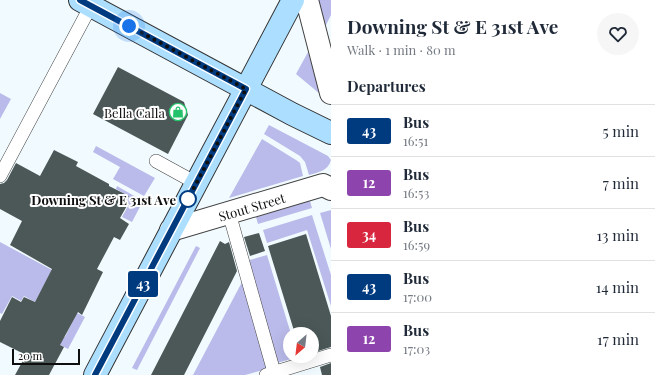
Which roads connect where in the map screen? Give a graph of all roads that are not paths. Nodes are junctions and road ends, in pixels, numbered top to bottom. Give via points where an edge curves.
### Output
1 (293, 0) edge
2 (307, 0) edge
3 (88, 2) edge
4 (246, 89) junction
5 (331, 93) edge
6 (331, 133) edge
7 (156, 161) dead end
8 (0, 176) edge
9 (196, 183) junction
10 (331, 189) edge
11 (229, 213) junction
12 (171, 230) junction
13 (331, 355) edge
14 (270, 374) edge
15 (95, 375) edge

1 - 4 main road
2 - 5 street
3 - 4 main road
3 - 8 lane
4 - 6 main road
4 - 9 main road
7 - 9 lane
9 - 12 main road
10 - 11 street, Stout Street via 323,185
11 - 12 street, Stout Street
11 - 14 lane
12 - 15 main road
13 - 14 lane

